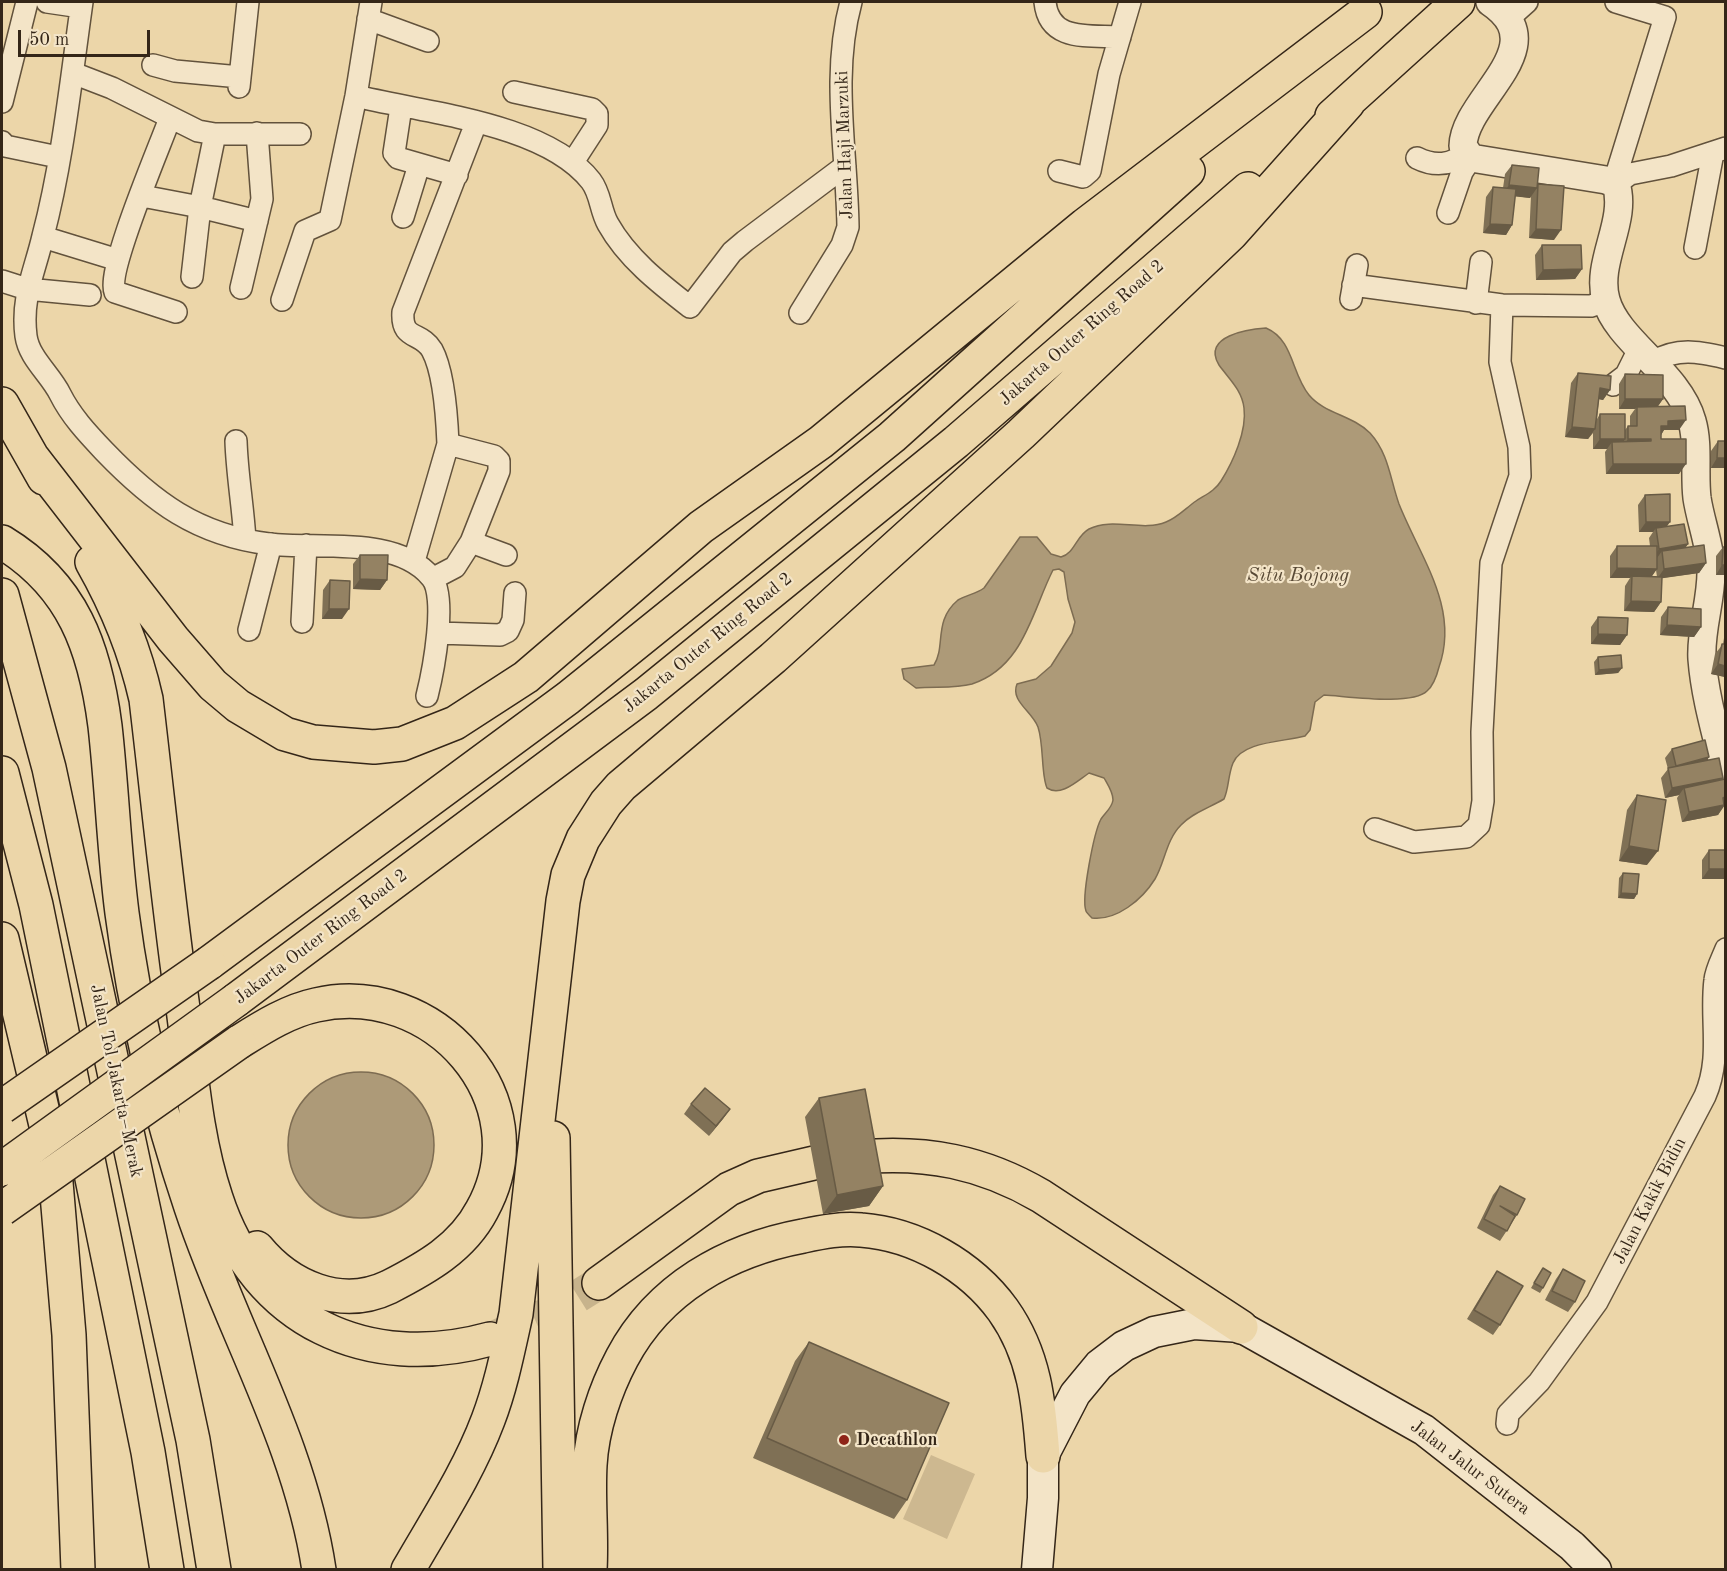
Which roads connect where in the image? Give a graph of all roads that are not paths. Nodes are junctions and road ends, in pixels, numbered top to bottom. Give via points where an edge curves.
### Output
1 (27, 2) edge
2 (47, 2) edge
3 (248, 2) edge
4 (851, 2) edge
5 (1045, 2) edge
6 (1130, 2) edge
7 (1458, 2) edge
8 (1616, 2) edge
9 (81, 4) edge
10 (1508, 7) edge
11 (1370, 8) edge
12 (369, 10) edge
13 (1120, 37) junction
14 (428, 41) dead end
15 (153, 65) dead end
16 (73, 73) junction
17 (514, 92) dead end
18 (356, 96) junction
19 (2, 102) edge
20 (1348, 103) junction
21 (401, 107) junction
22 (170, 118) junction
23 (476, 123) junction
24 (257, 133) junction
25 (215, 134) junction
26 (300, 134) dead end
27 (2, 142) edge
28 (1719, 150) edge
29 (1469, 155) junction
30 (58, 157) junction
31 (1417, 158) dead end
32 (573, 162) junction
33 (419, 165) junction
34 (844, 166) junction
35 (1059, 171) dead end
36 (457, 175) junction
37 (1615, 183) junction
38 (142, 196) junction
39 (200, 207) junction
40 (1448, 213) dead end
41 (403, 217) dead end
42 (257, 221) junction
43 (43, 237) junction
44 (1695, 248) dead end
45 (118, 260) junction
46 (1481, 262) dead end
47 (192, 277) dead end
48 (2, 281) edge
49 (1354, 283) dead end
50 (241, 288) dead end
51 (27, 289) junction
52 (90, 295) dead end
53 (282, 300) dead end
54 (1606, 301) junction
55 (1476, 303) junction
56 (1502, 305) junction
57 (176, 312) dead end
58 (800, 313) dead end
59 (1646, 355) junction
60 (1725, 358) edge
61 (1613, 385) edge
62 (2, 404) edge
63 (236, 441) dead end
64 (448, 444) junction
65 (33, 458) junction
66 (245, 540) junction
67 (2, 542) edge
68 (471, 542) junction
69 (271, 544) junction
70 (306, 545) junction
71 (506, 555) dead end
72 (414, 561) junction
73 (434, 578) junction
74 (515, 593) dead end
75 (2, 595) edge
76 (302, 622) dead end
77 (249, 630) dead end
78 (438, 633) junction
79 (427, 696) dead end
80 (2, 773) edge
81 (1725, 775) edge
82 (1375, 829) dead end
83 (2, 939) edge
84 (1725, 949) edge
85 (209, 957) junction
86 (553, 983) junction
87 (2, 988) edge
88 (21, 1017) junction
89 (2, 1082) edge
90 (2, 1107) edge
91 (205, 1148) junction
92 (860, 1157) edge
93 (814, 1163) dead end
94 (2, 1169) edge
95 (2, 1209) edge
96 (599, 1283) tunnel mouth
97 (1241, 1327) junction
98 (490, 1339) tunnel mouth
99 (1507, 1424) dead end
100 (1043, 1456) junction
101 (78, 1569) edge
102 (167, 1569) edge
103 (214, 1569) edge
104 (319, 1569) edge
105 (408, 1569) edge
106 (560, 1569) edge
107 (590, 1569) edge
108 (1038, 1569) edge
109 (1596, 1569) edge

1 - 19 street
2 - 9 street
3 - 15 street via 240,82
4 - 34 street, Jalan Haji Marzuki via 842,34
5 - 13 street via 1047,18 1058,29
6 - 13 street
7 - 20 highway, Jakarta Outer Ring Road 2
8 - 37 street via 1665,17
9 - 16 street
10 - 29 street via 1515,36 1511,56 1494,89 1467,122 1462,146
11 - 65 highway via 1085,225 821,442 701,527 526,677 455,723 410,741 374,747 313,742 285,734 238,706 173,639
11 - 85 highway via 892,437 568,698
12 - 14 street
12 - 18 street
13 - 35 street via 1090,171 1083,177
16 - 22 street
16 - 30 street
17 - 32 street via 592,109 597,114 597,125
18 - 21 street
18 - 53 street via 330,220 305,231
20 - 86 highway via 1231,234 1021,434 773,658 641,767 606,803 583,839 568,875
20 - 94 highway, Jakarta Outer Ring Road 2, bridge via 956,442 646,694
21 - 23 street
21 - 33 street via 394,153
22 - 25 street
22 - 38 street
23 - 32 street via 530,138
23 - 36 street
24 - 25 street
24 - 26 street
24 - 42 street via 262,190
25 - 39 street
27 - 30 street
28 - 37 street via 1630,174
28 - 44 street
29 - 31 street via 1441,164
29 - 37 street
29 - 40 street
30 - 43 street
32 - 34 street via 593,183 617,239 653,279 690,307 732,252
33 - 36 street
33 - 41 street
34 - 58 street, Jalan Haji Marzuki via 848,227 843,245
36 - 64 street via 403,312 402,324 432,351 446,403
37 - 54 street via 1618,208 1604,274
38 - 39 street
38 - 45 street
39 - 42 street
39 - 47 street
42 - 50 street
43 - 45 street
43 - 51 street
45 - 57 street via 112,284 115,292
46 - 55 street
48 - 51 street
49 - 55 street
51 - 52 street
51 - 66 street via 26,336 31,353 80,426 143,491 162,505 192,522
54 - 56 street via 1591,306
54 - 59 street via 1617,321
55 - 56 street
56 - 82 street via 1500,362 1519,447 1520,476 1491,563 1479,825 1466,837 1414,842
59 - 60 street via 1695,351
59 - 61 street
59 - 81 street via 1688,406 1693,424 1697,495 1711,567 1702,658
62 - 65 highway
63 - 66 street
64 - 68 street via 494,456 499,461 499,471
64 - 72 street
65 - 91 highway via 114,601 138,663
66 - 69 street
67 - 104 highway via 53,585 86,640 99,684 122,912 144,1038 190,1207 305,1501
68 - 71 street
68 - 73 street via 455,567
69 - 70 street
69 - 77 street
70 - 72 street via 385,552
70 - 76 street
72 - 73 street
73 - 78 street
74 - 78 street via 508,631 500,635
75 - 103 highway, Jalan Tol Jakarta–Merak via 51,780 193,1440
78 - 79 street
80 - 102 highway via 38,916 148,1452
83 - 88 highway
84 - 99 street, Jalan Kakik Bidin via 1715,979 1717,1037 1713,1074 1705,1096 1597,1302 1539,1382 1508,1414
85 - 89 highway
85 - 90 highway, bridge
86 - 105 highway via 516,1314 503,1374 471,1457
86 - 106 highway
87 - 88 highway
88 - 101 highway via 54,1159 69,1335
91 - 95 highway, bridge via 240,1225 266,1259 298,1282 333,1296 350,1297 382,1290 434,1262 461,1240 491,1191 499,1139 490,1096 465,1053 435,1026 387,1005 335,1002 289,1014 239,1042
91 - 98 highway via 215,1197 239,1250 275,1294 311,1323 347,1340 379,1347 445,1347
92 - 97 highway via 927,1155 1006,1177
93 - 96 highway via 758,1176 729,1189
97 - 100 main road via 1194,1324 1166,1328 1124,1346 1083,1383
97 - 109 main road, Jalan Jalur Sutera via 1424,1430
100 - 107 highway via 1032,1368 1011,1323 981,1286 933,1251 897,1236 860,1229 786,1239 743,1252 684,1286 647,1320 622,1357 599,1416 590,1462
100 - 108 main road

